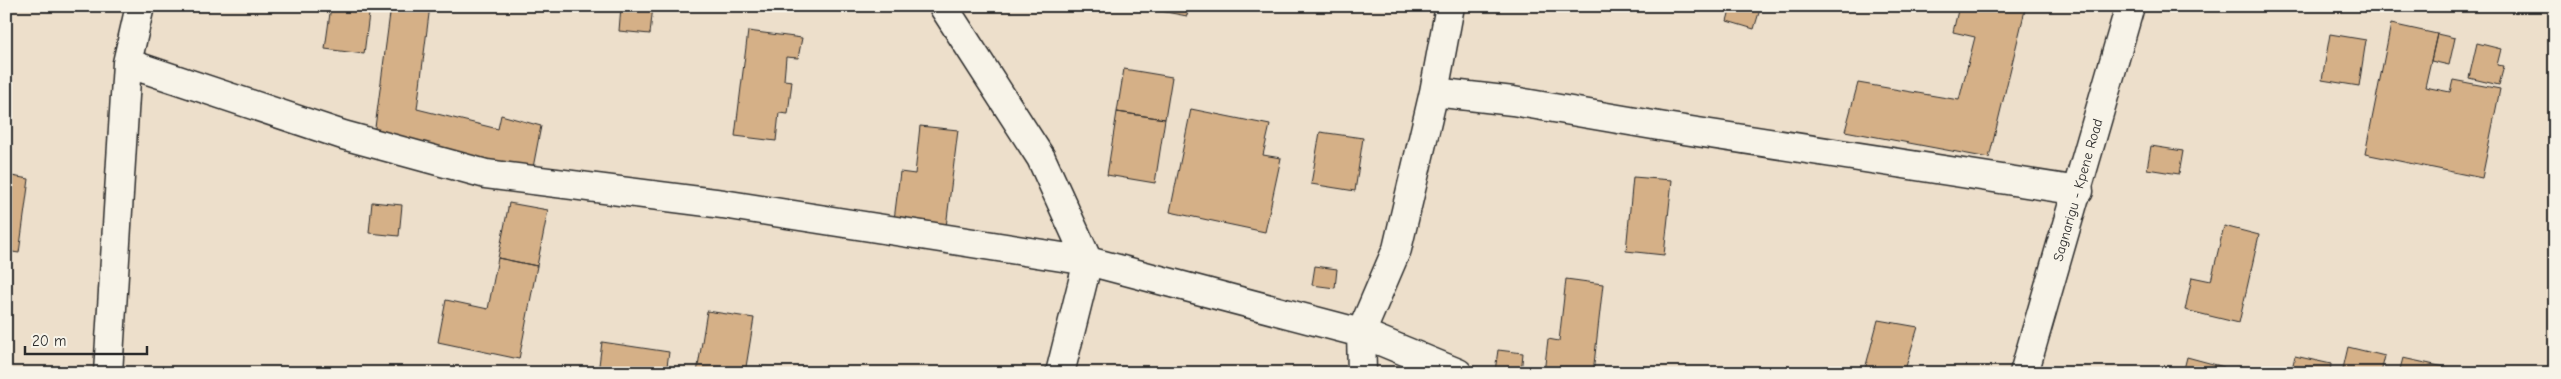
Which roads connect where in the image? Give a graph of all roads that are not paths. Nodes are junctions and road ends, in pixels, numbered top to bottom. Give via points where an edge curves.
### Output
1 (140, 6) edge
2 (943, 6) edge
3 (1450, 6) edge
4 (2130, 6) edge
5 (127, 63) junction
6 (1434, 92) junction
7 (2079, 191) junction
8 (1088, 261) junction
9 (1361, 333) junction
10 (108, 373) edge
11 (1060, 373) edge
12 (1362, 373) edge
13 (1458, 373) edge
14 (2024, 373) edge

1 - 5 street
2 - 8 street via 1041,158
3 - 6 street
4 - 7 street, Sagnarigu - Kpene Road
5 - 8 street via 343,135 486,174 723,204
5 - 10 street
6 - 7 street via 1513,101
6 - 9 street via 1397,249
7 - 14 street, Sagnarigu - Kpene Road
8 - 9 street
8 - 11 street
9 - 12 street
9 - 13 street

